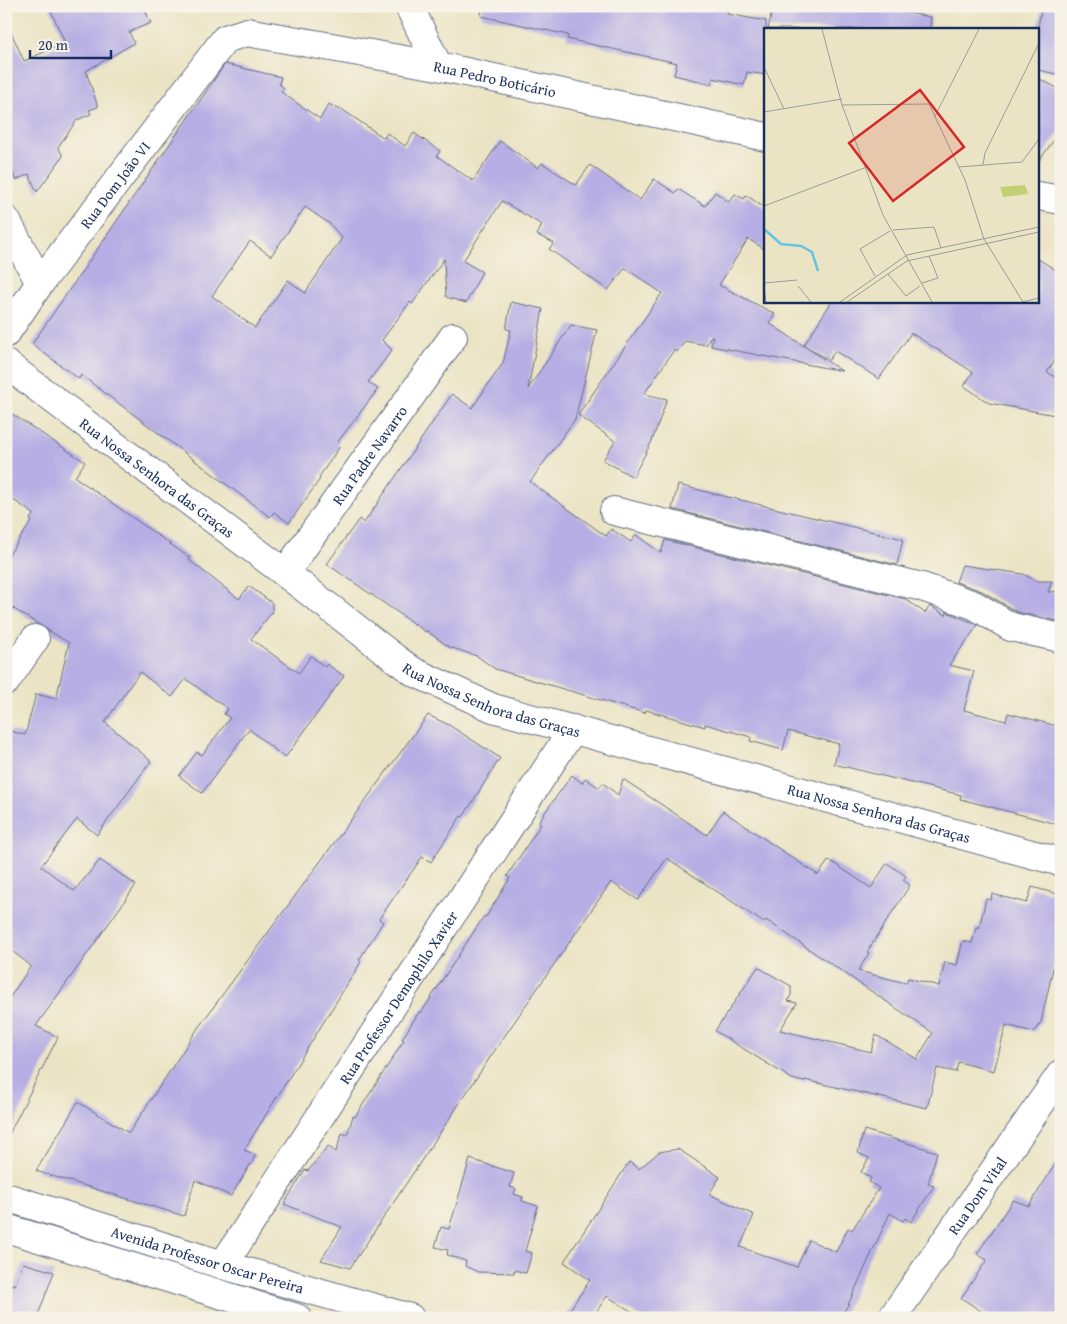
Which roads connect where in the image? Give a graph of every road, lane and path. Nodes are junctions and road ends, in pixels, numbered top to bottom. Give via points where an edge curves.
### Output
1 (409, 6) edge
2 (225, 39) joint
3 (438, 66) junction
4 (764, 137) edge
5 (1040, 196) edge
6 (1061, 200) edge
7 (6, 220) edge
8 (40, 283) junction
9 (6, 333) edge
10 (453, 337) dead end
11 (6, 364) edge
12 (614, 512) dead end
13 (285, 573) junction
14 (1061, 638) edge
15 (35, 639) dead end
16 (6, 681) edge
17 (573, 729) junction
18 (1061, 862) edge
19 (1061, 1074) edge
20 (6, 1197) edge
21 (6, 1228) edge
22 (223, 1265) junction
23 (298, 1318) edge
24 (410, 1318) edge
25 (892, 1318) edge

1 - 3 street
2 - 3 street, Rua Pedro Boticário via 247,32
2 - 8 street, Rua Dom João VI
3 - 4 street, Rua Pedro Boticário
5 - 6 street
7 - 8 street
8 - 9 street, Rua Dom João VI
10 - 13 street, Rua Padre Navarro
11 - 13 street, Rua Nossa Senhora das Graças
12 - 14 street via 922,588 974,605 1011,627
13 - 17 street, Rua Nossa Senhora das Graças via 414,672 493,708
15 - 16 street
17 - 18 street, Rua Nossa Senhora das Graças
17 - 22 street, Rua Professor Demophilo Xavier
19 - 25 street, Rua Dom Vital
20 - 22 street, Avenida Professor Oscar Pereira
21 - 23 street, Avenida Professor Oscar Pereira
22 - 24 street, Avenida Professor Oscar Pereira

